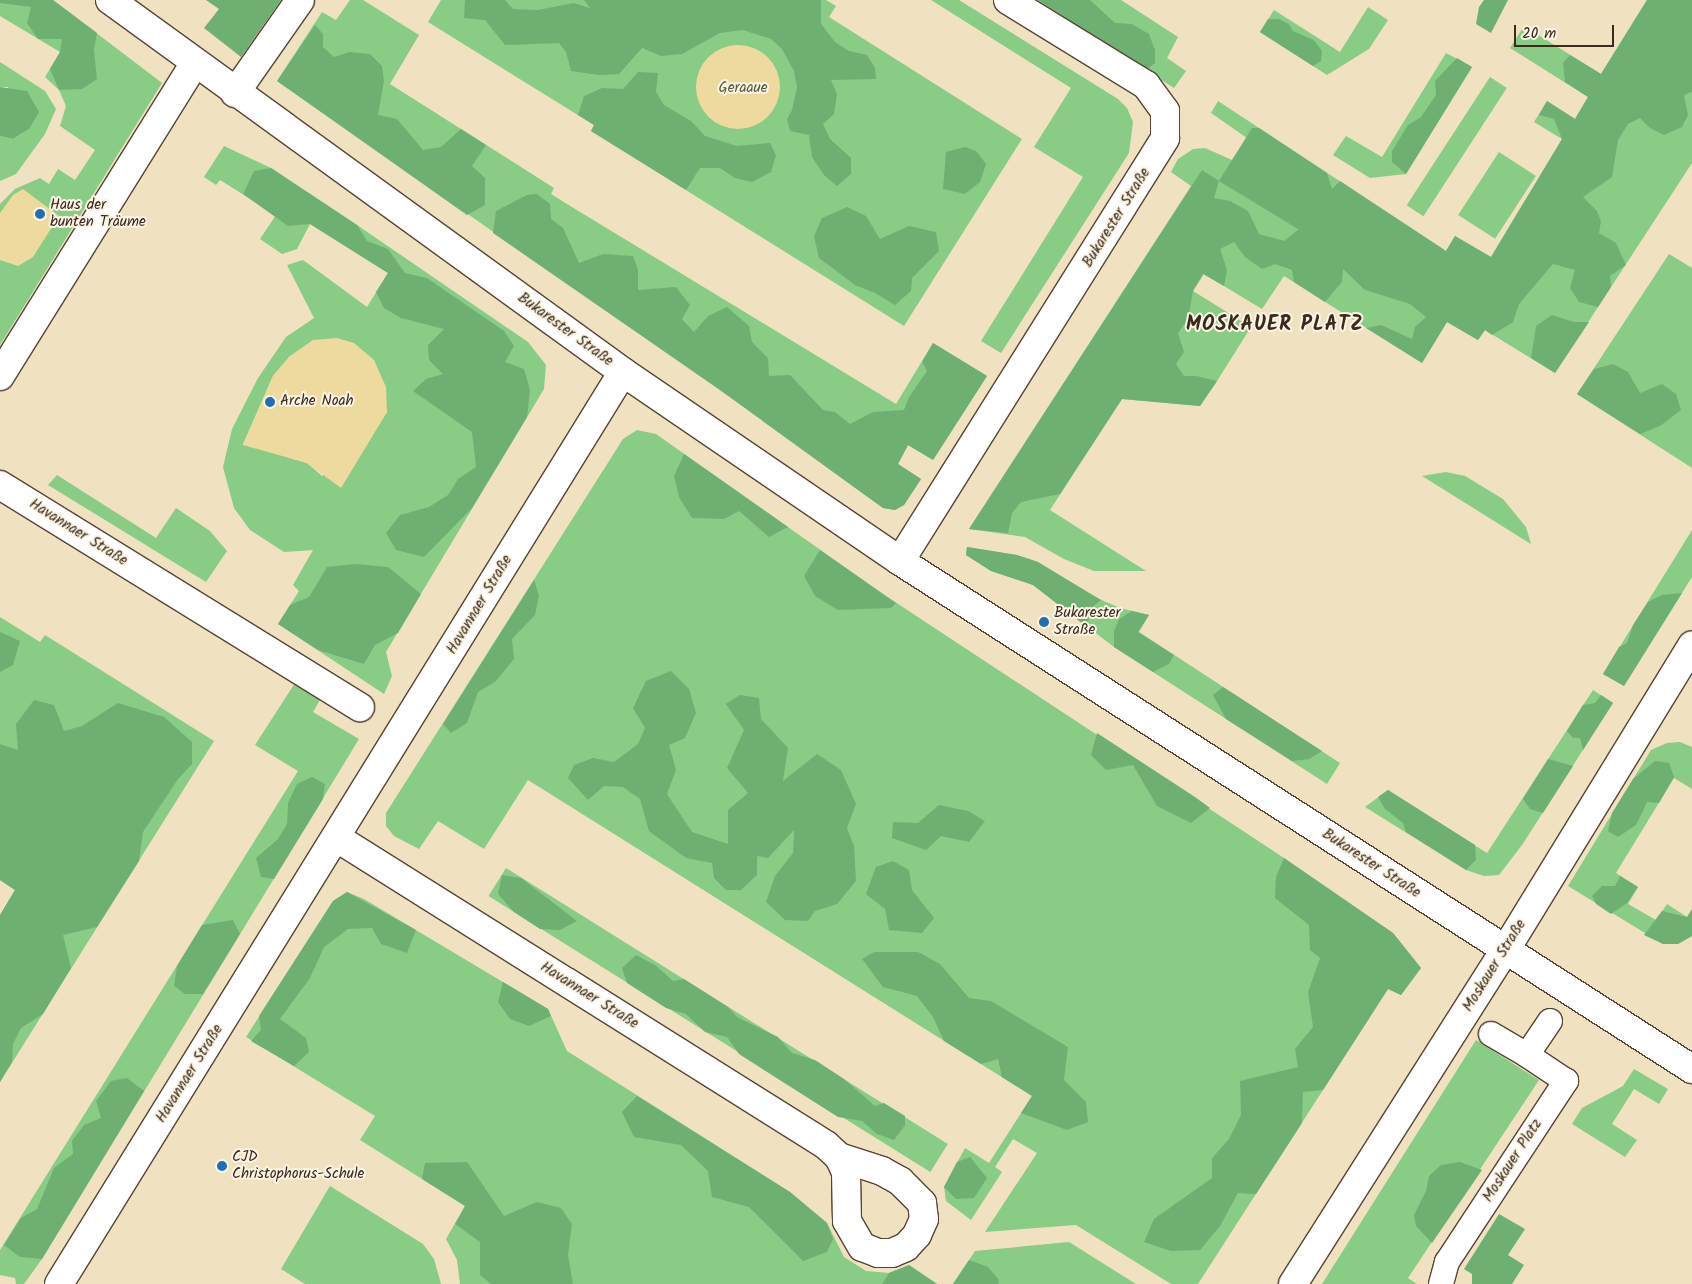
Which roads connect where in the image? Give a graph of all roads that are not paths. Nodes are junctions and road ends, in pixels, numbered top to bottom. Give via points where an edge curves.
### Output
1 (110, 0) edge
2 (300, 0) edge
3 (1008, 0) edge
4 (195, 63) junction
5 (235, 93) junction
6 (623, 372) junction
7 (0, 376) edge
8 (0, 485) edge
9 (900, 561) junction
10 (1692, 645) edge
11 (360, 706) dead end
12 (337, 838) junction
13 (1506, 949) junction
14 (1550, 1021) dead end
15 (1491, 1034) dead end
16 (1527, 1055) junction
17 (1692, 1069) edge
18 (839, 1157) dead end
19 (59, 1284) edge
20 (1293, 1284) edge
21 (1441, 1284) edge

1 - 4 street, Bukarester Straße
2 - 5 street
3 - 9 street, Bukarester Straße via 1146,85 1164,111 1165,138
4 - 5 street, Bukarester Straße
4 - 7 street
5 - 6 street, Bukarester Straße
6 - 9 street, Bukarester Straße
6 - 12 street, Havannaer Straße
8 - 11 street, Havannaer Straße
9 - 13 street, Bukarester Straße
10 - 13 street, Moskauer Straße
12 - 18 street, Havannaer Straße via 818,1140
12 - 19 street, Havannaer Straße
13 - 17 street, Bukarester Straße
13 - 20 street, Moskauer Straße
14 - 16 street
15 - 16 street, Moskauer Platz
16 - 21 street, Moskauer Platz via 1566,1081 1448,1262

